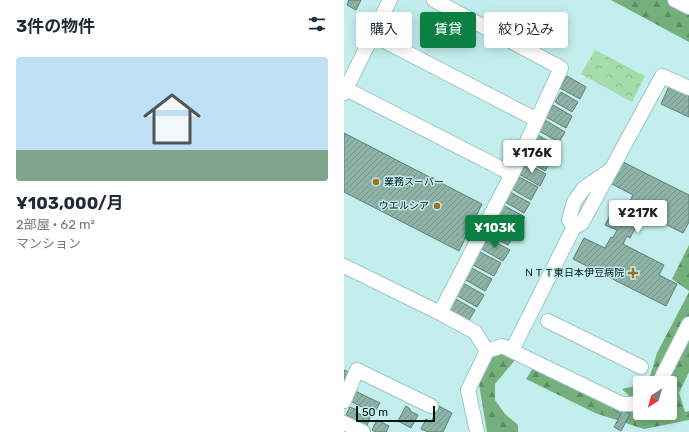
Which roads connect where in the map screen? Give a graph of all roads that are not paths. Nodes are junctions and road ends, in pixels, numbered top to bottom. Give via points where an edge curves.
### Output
1 (390, 0) edge
2 (434, 0) edge
3 (675, 0) edge
4 (689, 7) edge
5 (384, 12) edge
6 (366, 48) edge
7 (398, 48) edge
8 (689, 88) edge
9 (345, 91) edge
10 (537, 120) junction
11 (512, 174) junction
12 (344, 266) edge
13 (440, 313) junction
14 (548, 321) dead end
15 (689, 324) edge
16 (512, 350) junction
17 (486, 351) junction
18 (641, 367) dead end
19 (663, 376) edge
20 (344, 402) edge
21 (633, 404) edge
22 (431, 406) dead end
23 (344, 423) edge
24 (363, 432) edge
25 (477, 432) edge

1 - 5 street
2 - 10 street via 561,68
3 - 4 street
6 - 9 street
7 - 10 street
8 - 16 street via 662,76 611,170 584,188 574,202 569,220 574,227
9 - 11 street
10 - 11 street
11 - 13 street
12 - 13 street
13 - 17 street via 475,332
14 - 18 street
15 - 19 street
16 - 17 street via 502,346
16 - 21 street via 622,404
17 - 25 street via 468,390
20 - 22 street via 357,370
23 - 24 street

